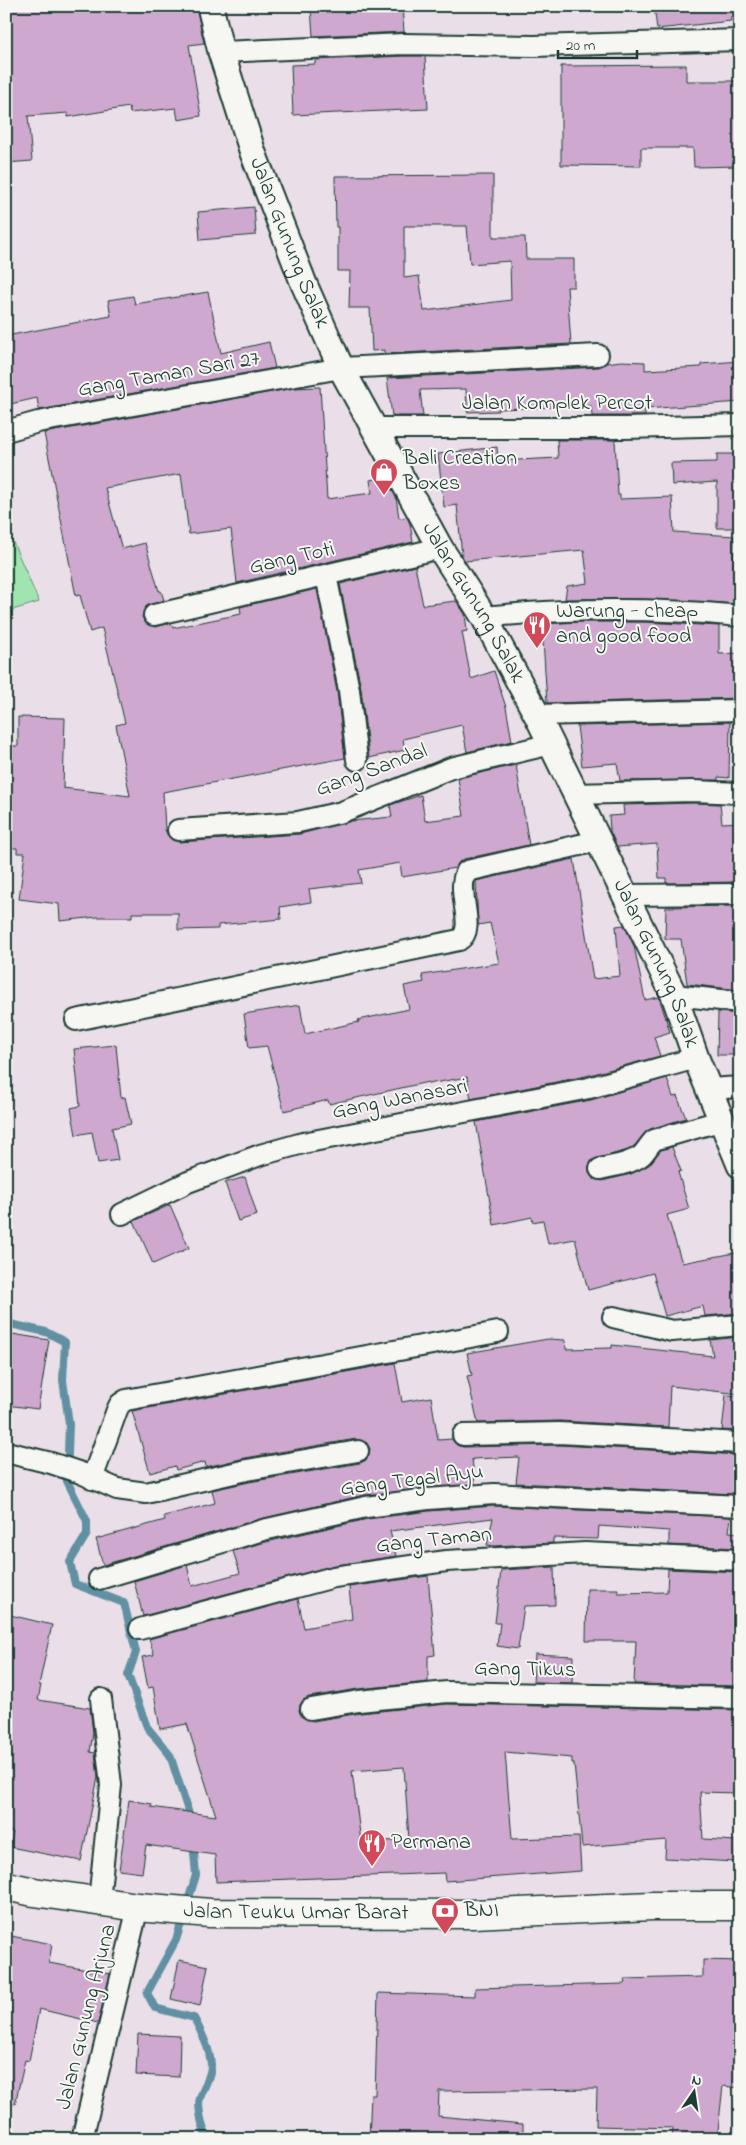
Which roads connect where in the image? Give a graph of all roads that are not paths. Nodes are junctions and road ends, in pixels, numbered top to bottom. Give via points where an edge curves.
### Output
1 (210, 6) edge
2 (740, 40) edge
3 (221, 52) junction
4 (598, 355) dead end
5 (342, 368) junction
6 (740, 425) edge
7 (375, 428) junction
8 (6, 431) edge
9 (440, 548) junction
10 (326, 575) junction
11 (154, 615) dead end
12 (740, 616) edge
13 (484, 617) junction
14 (740, 710) edge
15 (537, 715) junction
16 (551, 744) junction
17 (357, 760) dead end
18 (740, 793) edge
19 (574, 794) junction
20 (178, 830) dead end
21 (598, 841) junction
22 (740, 894) edge
23 (624, 895) junction
24 (674, 995) junction
25 (740, 1002) edge
26 (76, 1020) dead end
27 (696, 1058) junction
28 (740, 1087) edge
29 (710, 1088) junction
30 (722, 1120) junction
31 (740, 1165) edge
32 (600, 1169) dead end
33 (122, 1214) dead end
34 (613, 1318) dead end
35 (740, 1325) edge
36 (498, 1332) dead end
37 (463, 1435) dead end
38 (740, 1443) edge
39 (358, 1451) dead end
40 (6, 1452) edge
41 (87, 1476) junction
42 (740, 1506) edge
43 (740, 1560) edge
44 (100, 1578) dead end
45 (140, 1629) dead end
46 (740, 1698) edge
47 (101, 1699) dead end
48 (311, 1709) dead end
49 (6, 1886) edge
50 (99, 1902) junction
51 (740, 1906) edge
52 (145, 1907) junction
53 (82, 2139) edge

1 - 3 street, Jalan Gunung Salak
2 - 3 street via 534,46 404,44
3 - 5 street, Jalan Gunung Salak via 269,195
4 - 5 street, Gang Taman Sari 27
5 - 7 street, Jalan Gunung Salak
5 - 8 street, Gang Taman Sari 27 via 38,422
6 - 7 street, Jalan Komplek Percot
7 - 9 street, Jalan Gunung Salak
9 - 10 street, Gang Toti
9 - 13 street, Jalan Gunung Salak
10 - 11 street, Gang Toti
10 - 17 street via 349,690
12 - 13 street via 552,610
13 - 15 street, Jalan Gunung Salak
14 - 15 street
15 - 16 street, Jalan Gunung Salak
16 - 19 street, Jalan Gunung Salak
16 - 20 street, Gang Sandal via 451,768 342,812 298,822
18 - 19 street
19 - 21 street, Jalan Gunung Salak
21 - 23 street, Jalan Gunung Salak
21 - 26 street via 467,870 462,885 467,928 465,936 459,940
22 - 23 street
23 - 24 street, Jalan Gunung Salak
24 - 25 street
24 - 27 street, Jalan Gunung Salak
27 - 29 street, Jalan Gunung Salak
27 - 33 street, Gang Wanasari via 589,1088 302,1143 188,1182
28 - 29 street
29 - 30 street, Jalan Gunung Salak
30 - 31 street, Jalan Gunung Salak
30 - 32 street via 654,1140 642,1155 631,1161
34 - 35 street via 672,1332
36 - 41 street via 126,1400 120,1404
37 - 38 street via 559,1433
39 - 41 street via 146,1492 117,1489
40 - 41 street via 52,1463
42 - 44 street, Gang Tegal Ayu via 494,1494 428,1499 366,1507 263,1530
43 - 45 street, Gang Taman via 585,1553 446,1561 334,1577
46 - 48 street, Gang Tikus via 447,1692 359,1700
47 - 50 street via 111,1785
49 - 50 main road, Jalan Teuku Umar Barat
50 - 52 main road, Jalan Teuku Umar Barat
51 - 52 main road, Jalan Teuku Umar Barat via 652,1906 473,1914 210,1913
52 - 53 street, Jalan Gunung Arjuna

